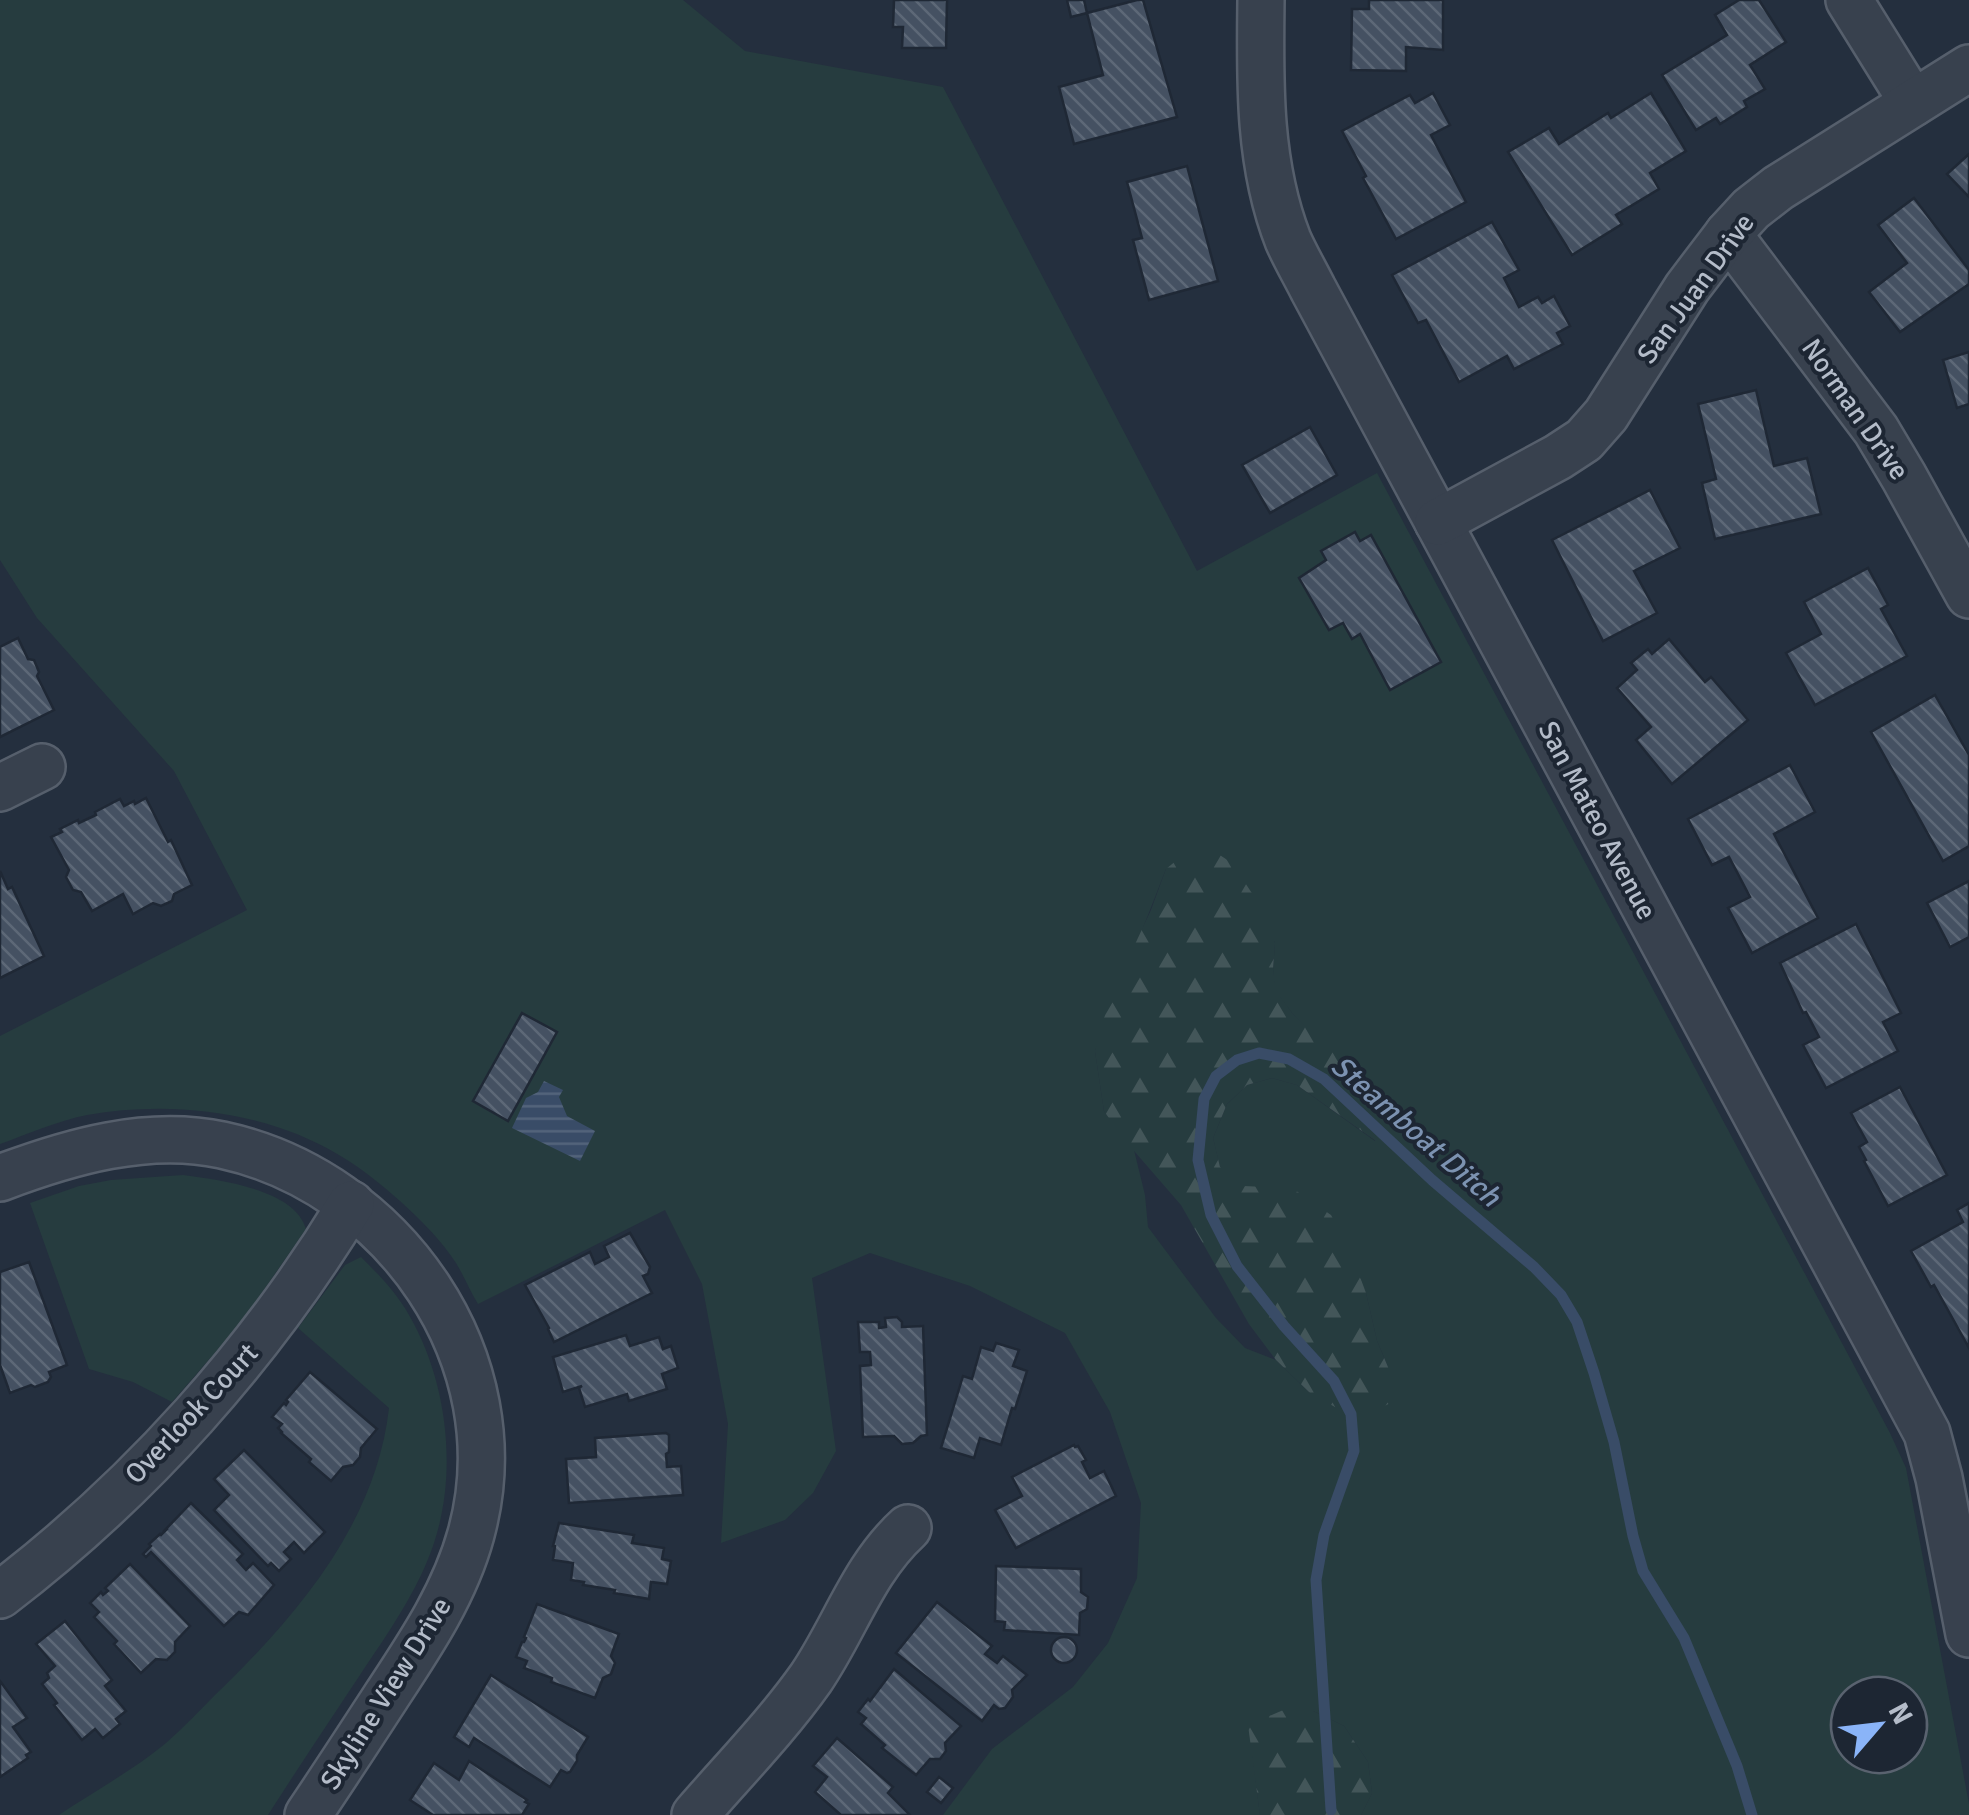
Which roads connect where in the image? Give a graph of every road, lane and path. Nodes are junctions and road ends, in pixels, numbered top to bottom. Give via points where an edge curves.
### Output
1 (1261, 0) edge
2 (1849, 0) edge
3 (1969, 68) edge
4 (1913, 104) junction
5 (1728, 234) junction
6 (1438, 522) junction
7 (1969, 595) edge
8 (42, 767) dead end
9 (0, 788) edge
10 (0, 1178) edge
11 (351, 1204) junction
12 (908, 1528) dead end
13 (0, 1595) edge
14 (1969, 1634) edge
15 (308, 1815) edge
16 (695, 1815) edge

1 - 6 street, San Mateo Avenue via 1262,130 1288,239
2 - 4 street
3 - 4 street, San Juan Drive
4 - 5 street, San Juan Drive via 1778,188
5 - 6 street, San Juan Drive via 1584,440
5 - 7 street, Norman Drive via 1876,430
6 - 14 street, San Mateo Avenue via 1927,1433
8 - 9 street
10 - 11 street, Skyline View Drive via 66,1155 179,1140 254,1154
11 - 13 street, Overlook Court via 233,1372 140,1471
11 - 15 street, Skyline View Drive via 410,1262 452,1329 477,1412 479,1494 466,1552 438,1614
12 - 16 street via 874,1567 812,1677

